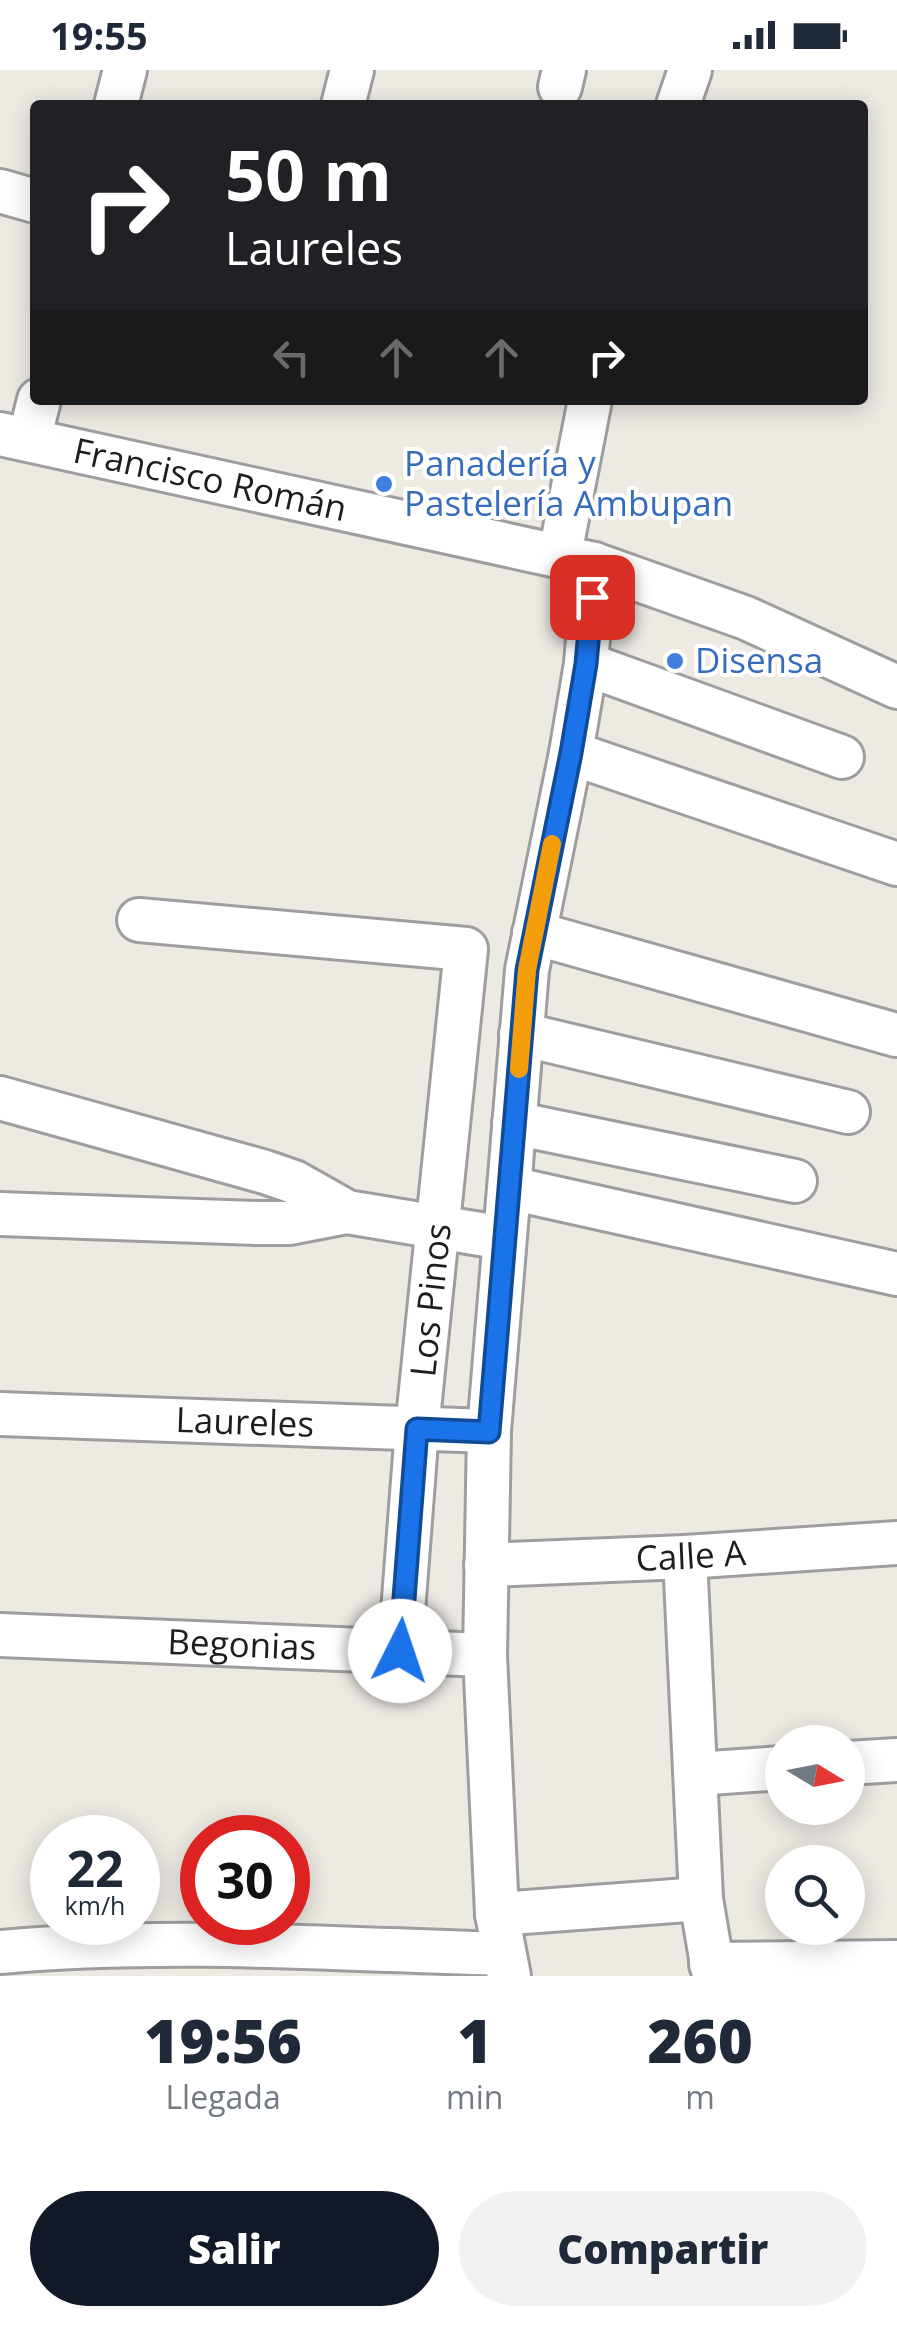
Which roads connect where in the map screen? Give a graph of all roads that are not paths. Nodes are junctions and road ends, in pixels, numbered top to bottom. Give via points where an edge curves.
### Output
1 (126, 70) edge
2 (352, 70) edge
3 (690, 70) edge
4 (117, 100) edge
5 (343, 100) edge
6 (680, 100) edge
7 (0, 192) edge
8 (30, 200) edge
9 (590, 405) edge
10 (23, 425) edge
11 (577, 559) junction
12 (586, 664) junction
13 (897, 687) edge
14 (571, 753) junction
15 (842, 758) dead end
16 (897, 864) edge
17 (139, 920) dead end
18 (534, 933) junction
19 (521, 1034) junction
20 (896, 1035) edge
21 (0, 1098) edge
22 (848, 1112) dead end
23 (514, 1123) junction
24 (795, 1181) dead end
25 (510, 1188) junction
26 (347, 1212) junction
27 (0, 1214) edge
28 (439, 1229) junction
29 (504, 1238) junction
30 (897, 1274) edge
31 (0, 1414) edge
32 (417, 1429) junction
33 (489, 1432) junction
34 (897, 1542) edge
35 (684, 1557) junction
36 (486, 1565) junction
37 (0, 1636) edge
38 (400, 1651) junction
39 (485, 1655) junction
40 (897, 1760) edge
41 (865, 1762) edge
42 (765, 1769) edge
43 (696, 1774) junction
44 (701, 1899) junction
45 (503, 1948) edge
46 (0, 1952) edge
47 (897, 1962) edge
48 (713, 1970) edge

1 - 4 street
2 - 5 street
3 - 6 street
7 - 8 street
9 - 11 street
10 - 11 street, Francisco Román
11 - 12 street
11 - 13 street, Francisco Román via 746,618
12 - 14 street
12 - 15 street
14 - 16 street
14 - 18 street
17 - 28 street, Los Pinos via 466,949
18 - 19 street
18 - 20 street
19 - 22 street
19 - 23 street
21 - 26 street via 265,1172
23 - 24 street
23 - 25 street
25 - 29 street
25 - 30 street
26 - 27 street via 290,1223
26 - 28 street
28 - 29 street
28 - 32 street, Los Pinos
29 - 33 street
31 - 32 street, Laureles
32 - 33 street, Laureles
32 - 38 street, Los Pinos
33 - 36 street
34 - 35 street, Calle A
35 - 36 street, Calle A
35 - 43 street
36 - 39 street
37 - 38 street, Begonias
38 - 39 street, Begonias
39 - 45 street
40 - 41 street
42 - 43 street
43 - 44 street
44 - 45 street
44 - 48 street
45 - 46 street via 173,1944
47 - 48 street

